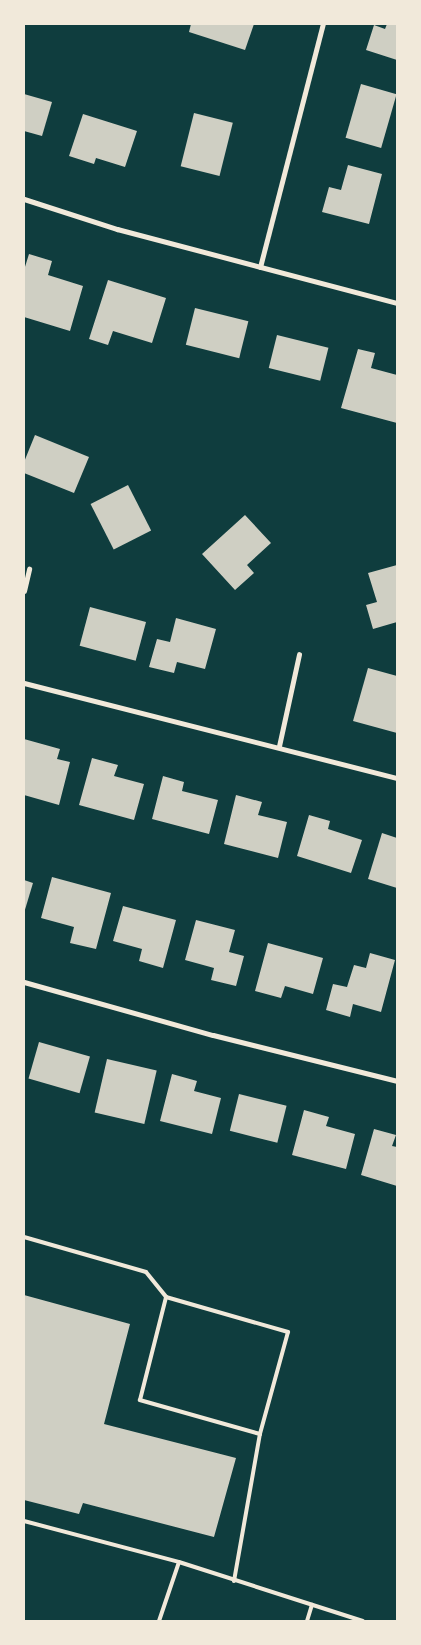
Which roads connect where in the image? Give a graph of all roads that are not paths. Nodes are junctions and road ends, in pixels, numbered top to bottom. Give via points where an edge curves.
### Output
1 (323, 24) edge
2 (24, 200) edge
3 (260, 267) junction
4 (397, 303) edge
5 (29, 568) dead end
6 (24, 591) edge
7 (299, 654) dead end
8 (24, 683) edge
9 (278, 746) junction
10 (397, 778) edge
11 (24, 982) edge
12 (397, 1081) edge
13 (24, 1237) edge
14 (166, 1297) junction
15 (260, 1434) junction
16 (24, 1521) edge
17 (179, 1562) junction
18 (234, 1580) junction
19 (312, 1605) junction
20 (159, 1621) edge
21 (307, 1621) edge
22 (363, 1621) edge

1 - 3 street
2 - 3 street via 116,229
3 - 4 street
5 - 6 street
7 - 9 street
8 - 9 street
9 - 10 street
11 - 12 street via 213,1035
13 - 14 lane via 146,1272
14 - 15 lane via 140,1400
14 - 15 lane via 288,1332
15 - 18 lane
16 - 17 lane
17 - 18 lane
17 - 20 lane
18 - 19 lane
19 - 21 lane
19 - 22 lane

